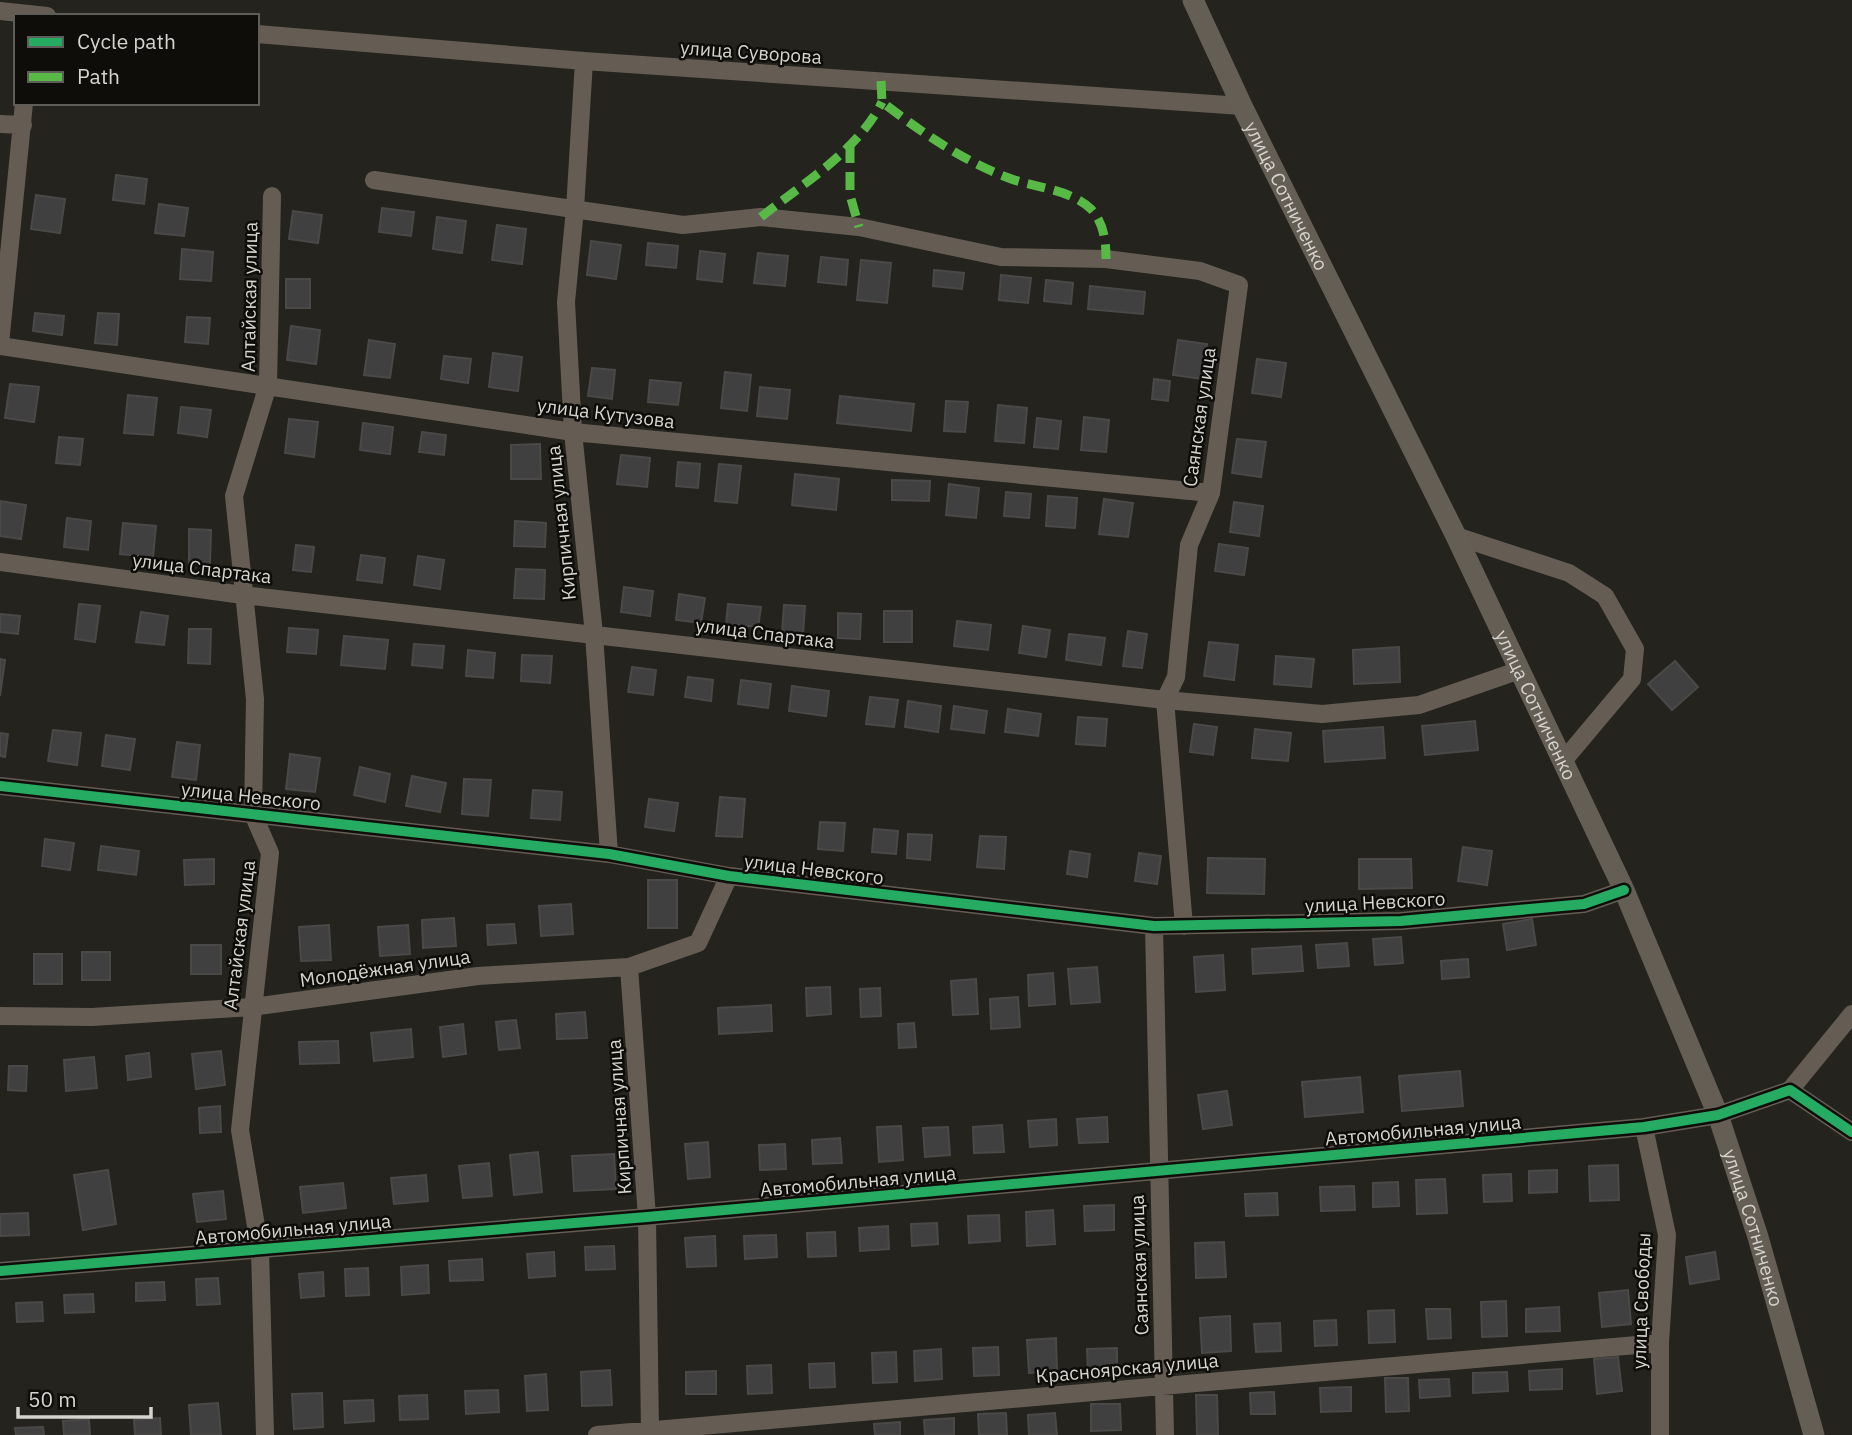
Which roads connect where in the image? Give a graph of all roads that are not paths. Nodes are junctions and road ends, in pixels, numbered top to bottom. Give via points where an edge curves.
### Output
1 (1193, 0) edge
2 (0, 11) edge
3 (37, 12) edge
4 (259, 34) edge
5 (584, 61) junction
6 (24, 105) edge
7 (1242, 106) junction
8 (0, 124) edge
9 (23, 125) junction
10 (373, 180) dead end
11 (272, 196) dead end
12 (575, 209) junction
13 (0, 345) edge
14 (268, 385) junction
15 (573, 432) junction
16 (1211, 493) junction
17 (1457, 536) junction
18 (0, 562) edge
19 (243, 595) junction
20 (594, 634) junction
21 (1520, 670) junction
22 (1165, 700) junction
23 (1564, 760) junction
24 (0, 786) edge
25 (253, 814) junction
26 (609, 854) junction
27 (729, 876) junction
28 (1624, 890) junction
29 (1154, 926) junction
30 (1184, 926) junction
31 (629, 967) junction
32 (252, 1007) junction
33 (1852, 1014) edge
34 (0, 1016) edge
35 (1790, 1090) junction
36 (1718, 1115) junction
37 (1644, 1127) junction
38 (1852, 1132) edge
39 (1157, 1172) junction
40 (647, 1217) junction
41 (260, 1250) junction
42 (0, 1271) edge
43 (1660, 1343) junction
44 (1163, 1385) junction
45 (650, 1432) junction
46 (265, 1435) edge
47 (597, 1435) edge
48 (1165, 1435) edge
49 (1660, 1435) edge
50 (1814, 1435) edge

1 - 7 main road, улица Сотниченко
2 - 3 street
4 - 5 street, улица Суворова
5 - 7 street, улица Суворова
5 - 12 street, Кирпичная улица
6 - 9 street
7 - 17 main road, улица Сотниченко
8 - 9 street
9 - 13 street
10 - 12 street
11 - 14 street, Алтайская улица
12 - 15 street, Кирпичная улица via 566,302
12 - 16 street, Саянская улица via 683,225 761,217 847,226 1001,257 1106,259 1200,271 1239,285
13 - 14 street, улица Кутузова
14 - 15 street, улица Кутузова
14 - 19 street, Алтайская улица via 234,496
15 - 16 street, улица Кутузова
15 - 20 street, Кирпичная улица
16 - 22 street, Саянская улица via 1189,545 1176,677
17 - 21 main road, улица Сотниченко
17 - 23 street via 1569,573 1596,590 1605,596 1635,649 1632,678
18 - 19 street, улица Спартака
19 - 20 street, улица Спартака
19 - 25 street, Алтайская улица via 255,699
20 - 22 street, улица Спартака
20 - 26 street, Кирпичная улица
21 - 22 street, улица Спартака via 1419,705 1322,714
21 - 23 main road, улица Сотниченко
22 - 30 street, Саянская улица
23 - 28 main road, улица Сотниченко
24 - 25 street, улица Невского
25 - 26 street, улица Невского
25 - 32 street, Алтайская улица via 270,853
26 - 27 street, улица Невского
27 - 29 street, улица Невского
27 - 31 street, Молодёжная улица via 698,943
28 - 30 street, улица Невского via 1584,904 1401,921
28 - 36 main road, улица Сотниченко
29 - 30 street, улица Невского
29 - 39 street, Саянская улица
31 - 32 street, Молодёжная улица via 478,975
31 - 40 street, Кирпичная улица
32 - 34 street, Молодёжная улица via 92,1017
32 - 41 street, Алтайская улица via 240,1130
33 - 35 street
35 - 36 street, Автомобильная улица
35 - 38 street
36 - 37 street, Автомобильная улица
36 - 50 main road, улица Сотниченко
37 - 39 street, Автомобильная улица
37 - 43 street, улица Свободы via 1667,1235
39 - 40 street, Автомобильная улица
39 - 44 street, Саянская улица
40 - 41 street, Автомобильная улица
40 - 45 street, Кирпичная улица
41 - 42 street, Автомобильная улица
41 - 46 street, Алтайская улица
43 - 44 street, Красноярская улица
43 - 49 street, улица Свободы
44 - 45 street, Красноярская улица
44 - 48 street, Саянская улица
45 - 47 street, Красноярская улица

